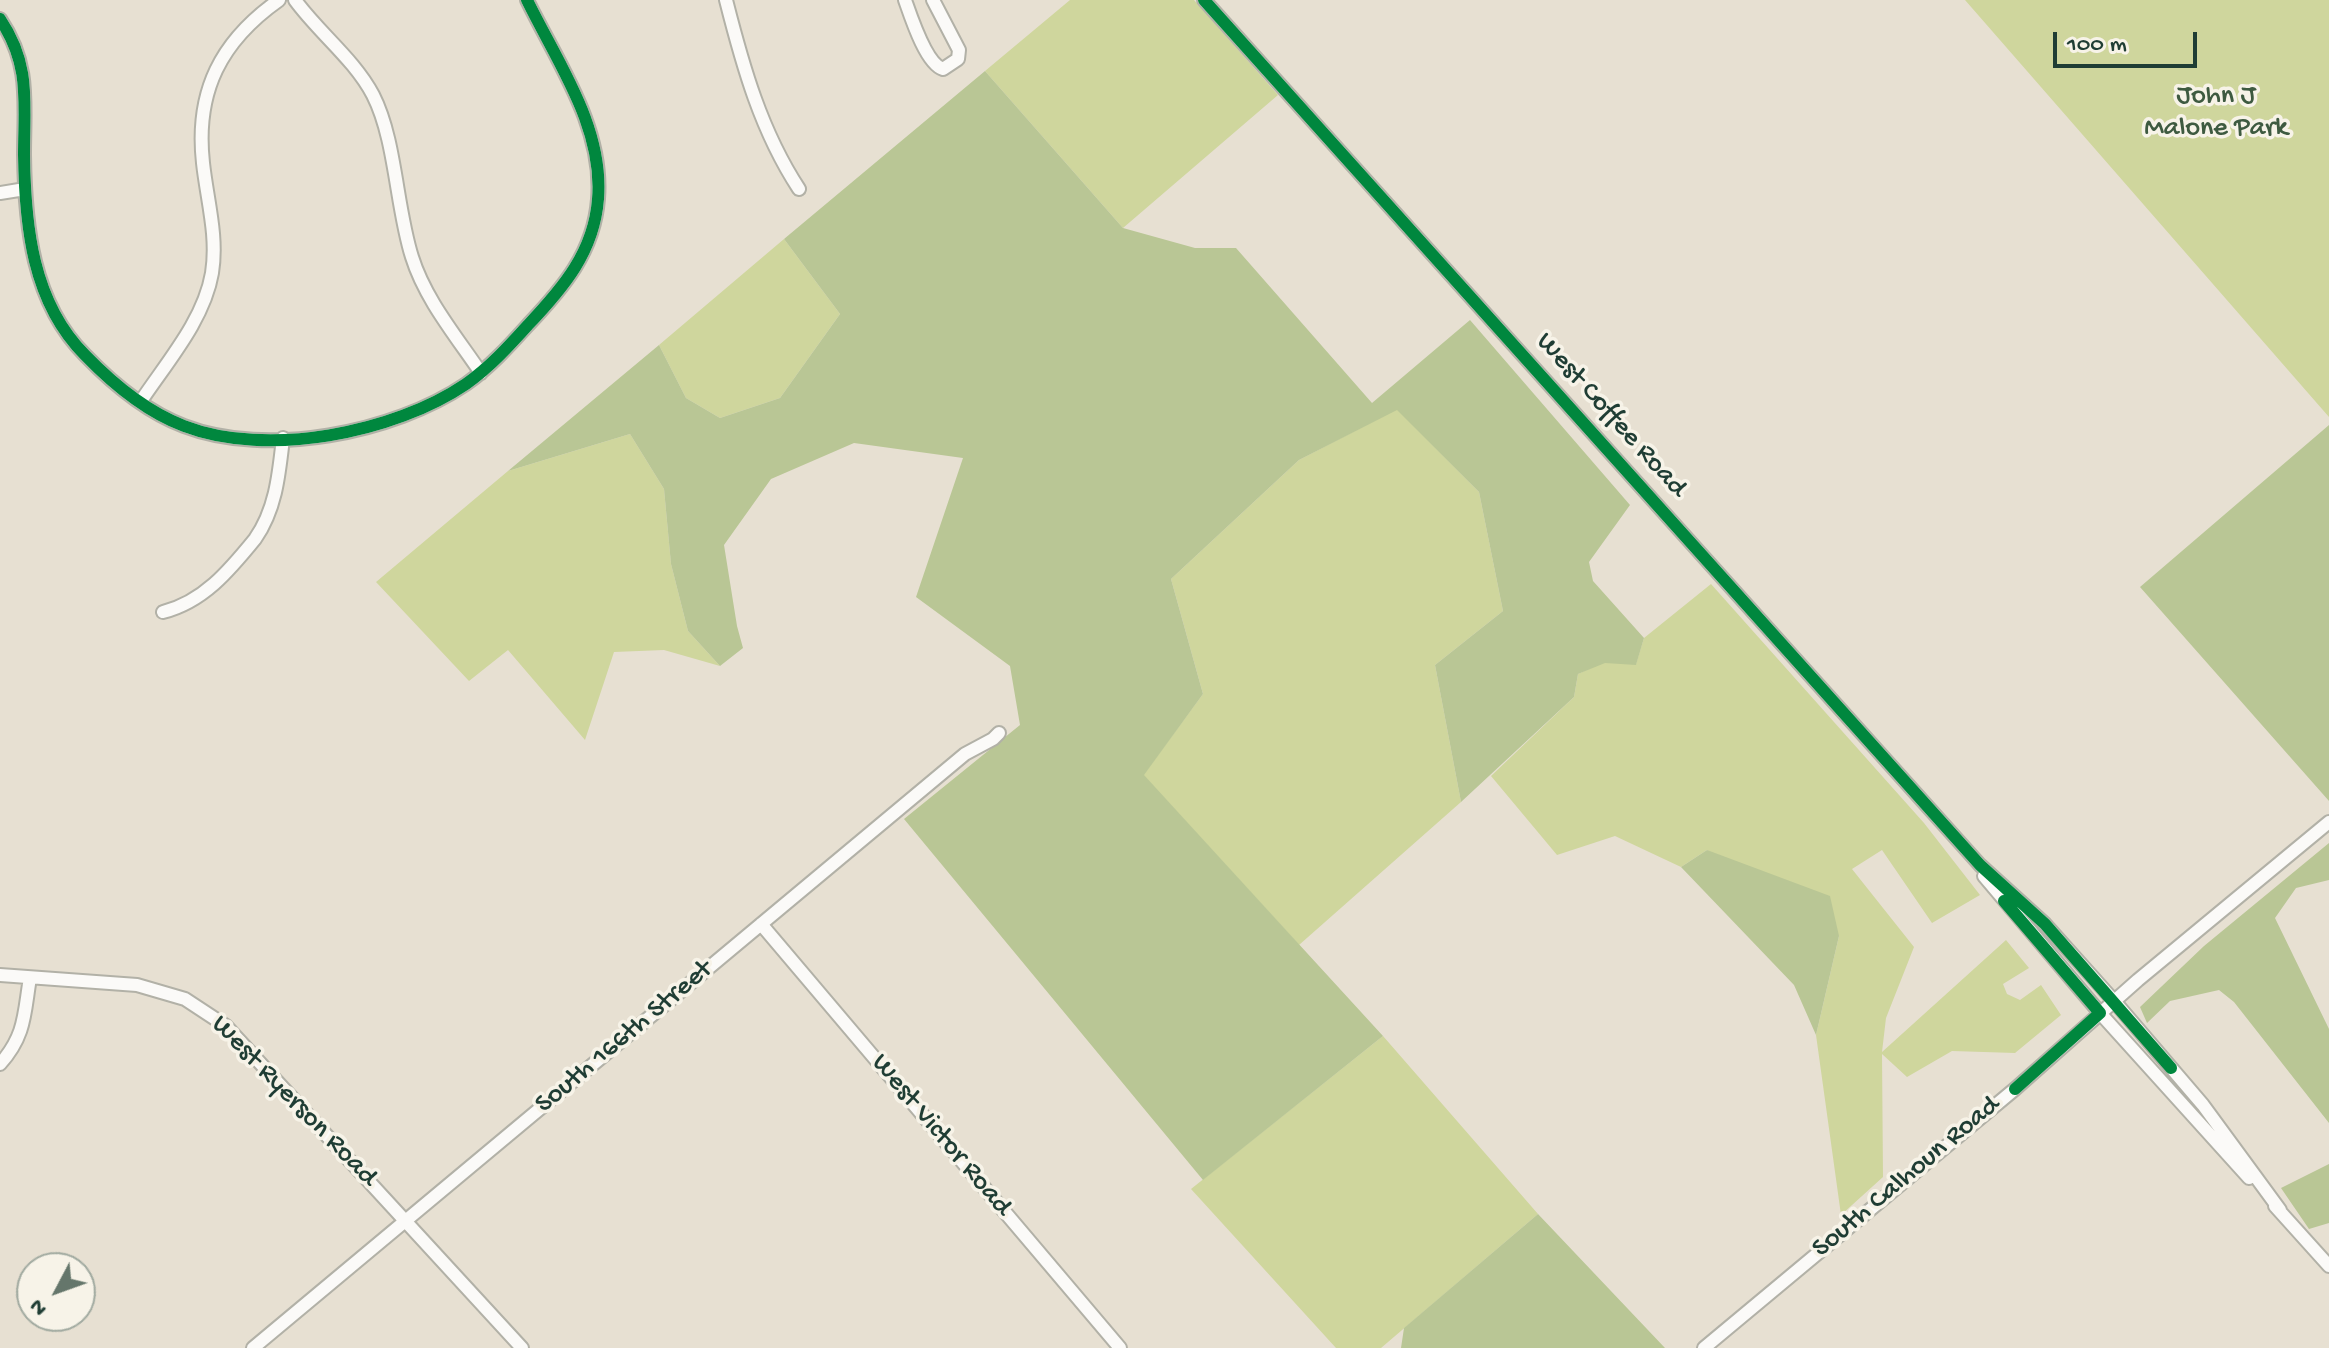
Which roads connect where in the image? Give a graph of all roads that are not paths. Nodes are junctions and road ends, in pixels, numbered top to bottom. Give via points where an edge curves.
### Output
1 (279, 0) edge
2 (295, 0) edge
3 (527, 0) edge
4 (726, 0) edge
5 (905, 0) edge
6 (933, 0) edge
7 (1204, 0) edge
8 (0, 19) edge
9 (25, 189) junction
10 (799, 189) dead end
11 (0, 193) edge
12 (481, 373) junction
13 (141, 401) junction
14 (283, 438) junction
15 (163, 612) dead end
16 (999, 733) dead end
17 (2329, 822) edge
18 (1980, 865) junction
19 (761, 924) junction
20 (0, 975) edge
21 (30, 978) junction
22 (2114, 1001) junction
23 (2100, 1013) junction
24 (0, 1064) edge
25 (2280, 1210) junction
26 (406, 1220) junction
27 (2329, 1266) edge
28 (253, 1348) edge
29 (522, 1348) edge
30 (1120, 1348) edge
31 (1704, 1348) edge

1 - 13 street via 230,45 207,90 201,142 212,224 211,277 198,313
2 - 12 street via 373,95 414,264
3 - 12 street via 591,135 598,200 588,243 573,274
4 - 10 street via 758,109
5 - 6 street via 923,45 943,69 958,59 959,50
7 - 18 street, West Coffee Road
8 - 9 street via 22,62
9 - 11 street
9 - 13 street via 32,253 53,309 83,353
12 - 14 street via 451,393 377,425
13 - 14 street via 204,432
14 - 15 street via 274,497 262,528 201,596
16 - 19 street, South 166th Street via 965,754
17 - 22 street, South Calhoun Road
18 - 22 street, West Coffee Road via 2045,924
18 - 23 street, West Coffee Road via 1986,880
19 - 26 street, South 166th Street
19 - 30 street, West Victor Road
20 - 21 street, West Ryerson Road
21 - 24 street via 25,1022
21 - 26 street, West Ryerson Road via 137,985 200,1007 237,1036
22 - 23 street, South Calhoun Road
22 - 25 street, West Coffee Road via 2203,1105
23 - 25 street, West Coffee Road
23 - 31 street, South Calhoun Road
25 - 27 street, West Coffee Road
26 - 28 street, South 166th Street
26 - 29 street, West Ryerson Road

